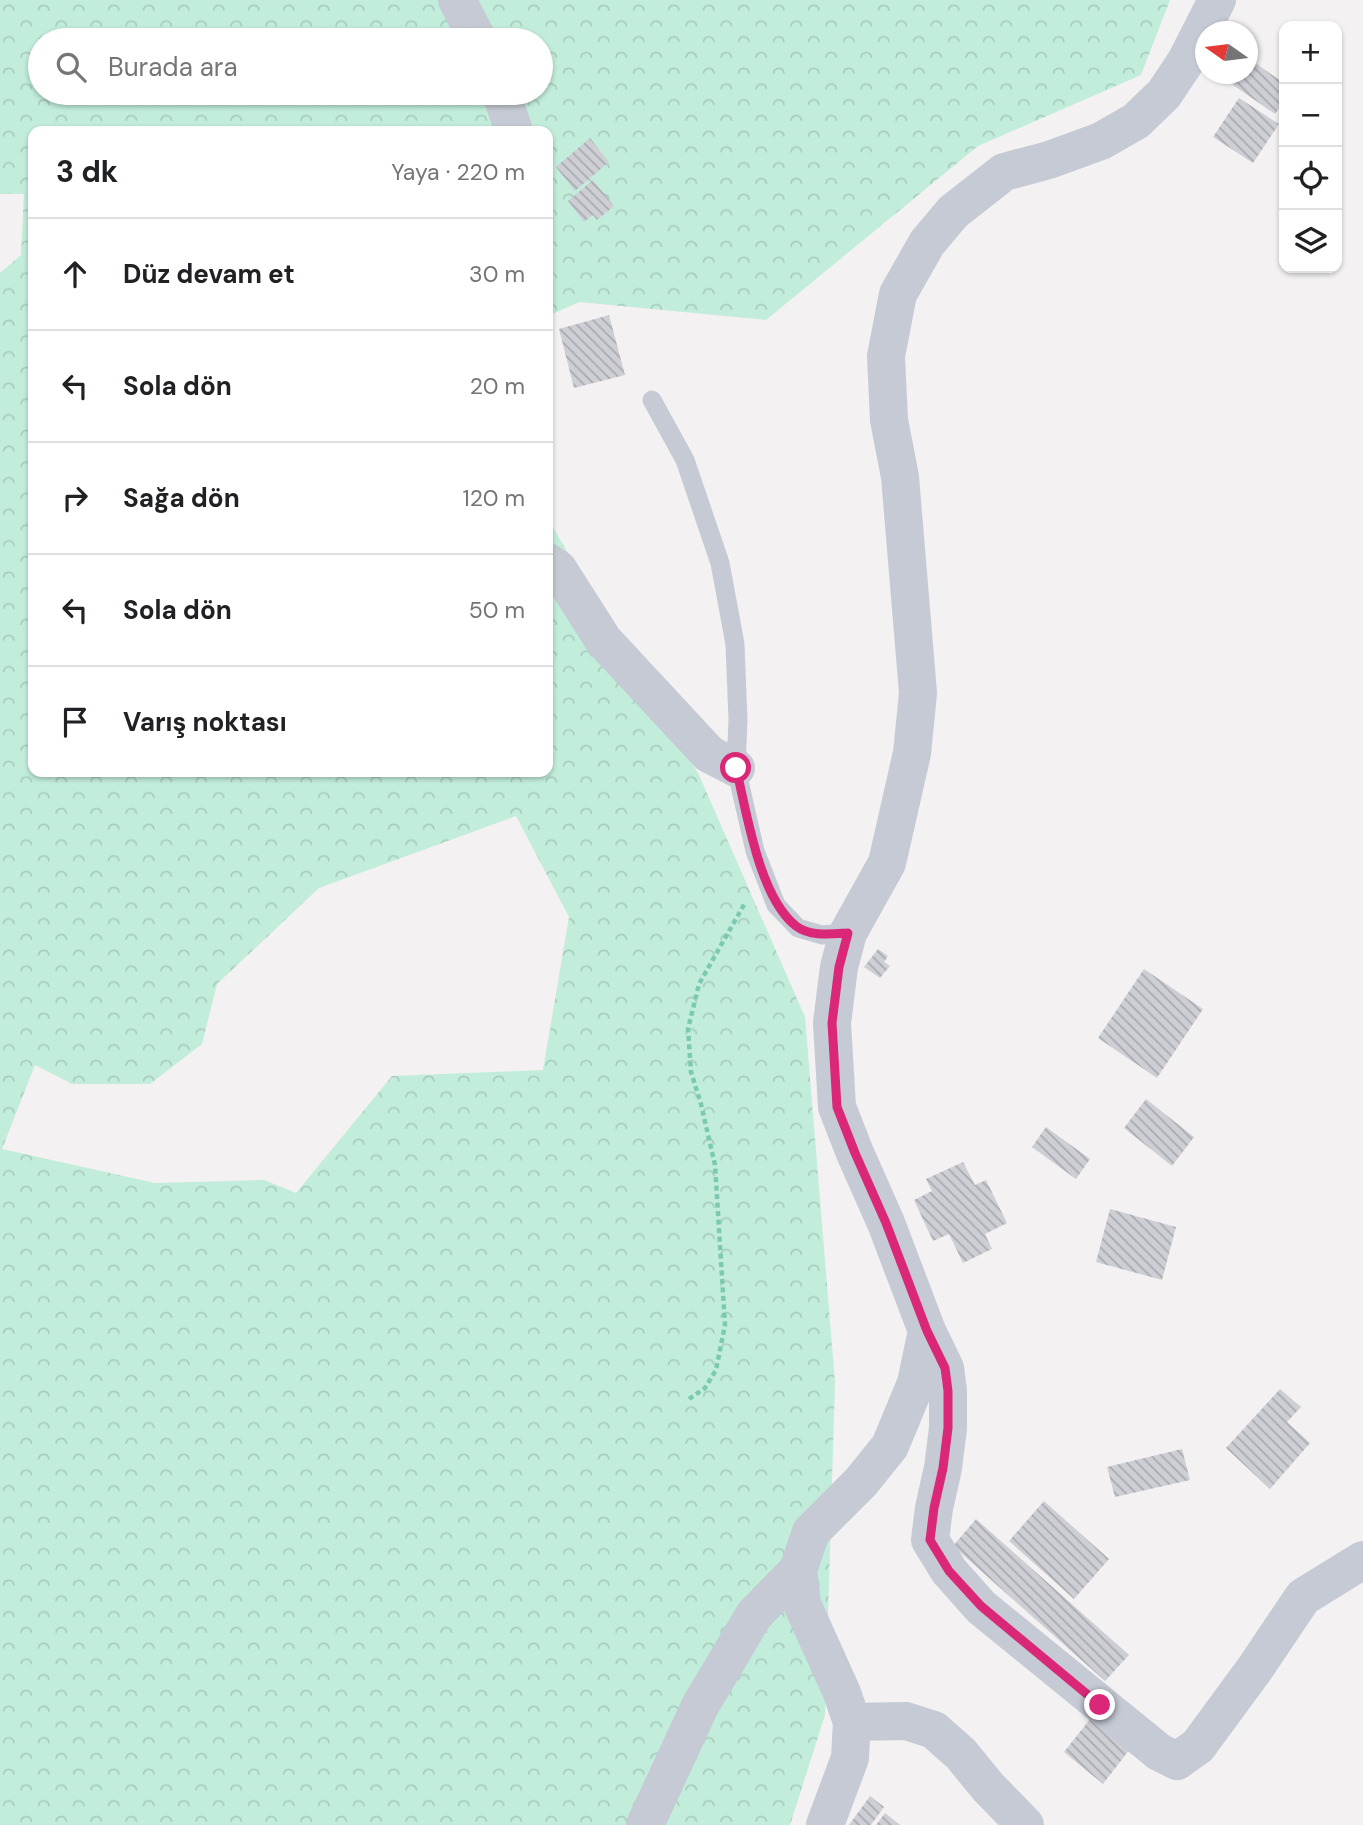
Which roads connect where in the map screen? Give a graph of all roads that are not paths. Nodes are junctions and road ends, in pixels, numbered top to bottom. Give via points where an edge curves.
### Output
1 (457, 0) edge
2 (1217, 0) edge
3 (472, 28) edge
4 (504, 105) edge
5 (512, 126) edge
6 (652, 400) dead end
7 (553, 566) edge
8 (736, 768) junction
9 (848, 933) junction
10 (927, 1331) junction
11 (1363, 1560) edge
12 (798, 1570) junction
13 (852, 1723) junction
14 (645, 1825) edge
15 (825, 1825) edge
16 (1025, 1825) edge

1 - 3 street
2 - 9 street via 1164,94 1136,121 1101,141 1004,172 953,212 927,243 898,294 886,356 889,420 900,477 918,693 912,752 887,863
4 - 5 street
6 - 8 lane via 685,460 720,563 735,644
7 - 8 street via 604,641 709,754
8 - 9 lane via 755,851 776,905 798,928 822,935
9 - 10 street via 832,1023 837,1107
10 - 11 street via 945,1368 948,1391 948,1428 930,1540 949,1571 981,1606 1159,1752 1177,1761 1198,1746 1303,1597
10 - 12 street via 916,1383 890,1446 811,1532
12 - 13 street via 802,1604
12 - 14 street via 754,1615 700,1706
13 - 15 street via 850,1758
13 - 16 street via 906,1721 934,1730

